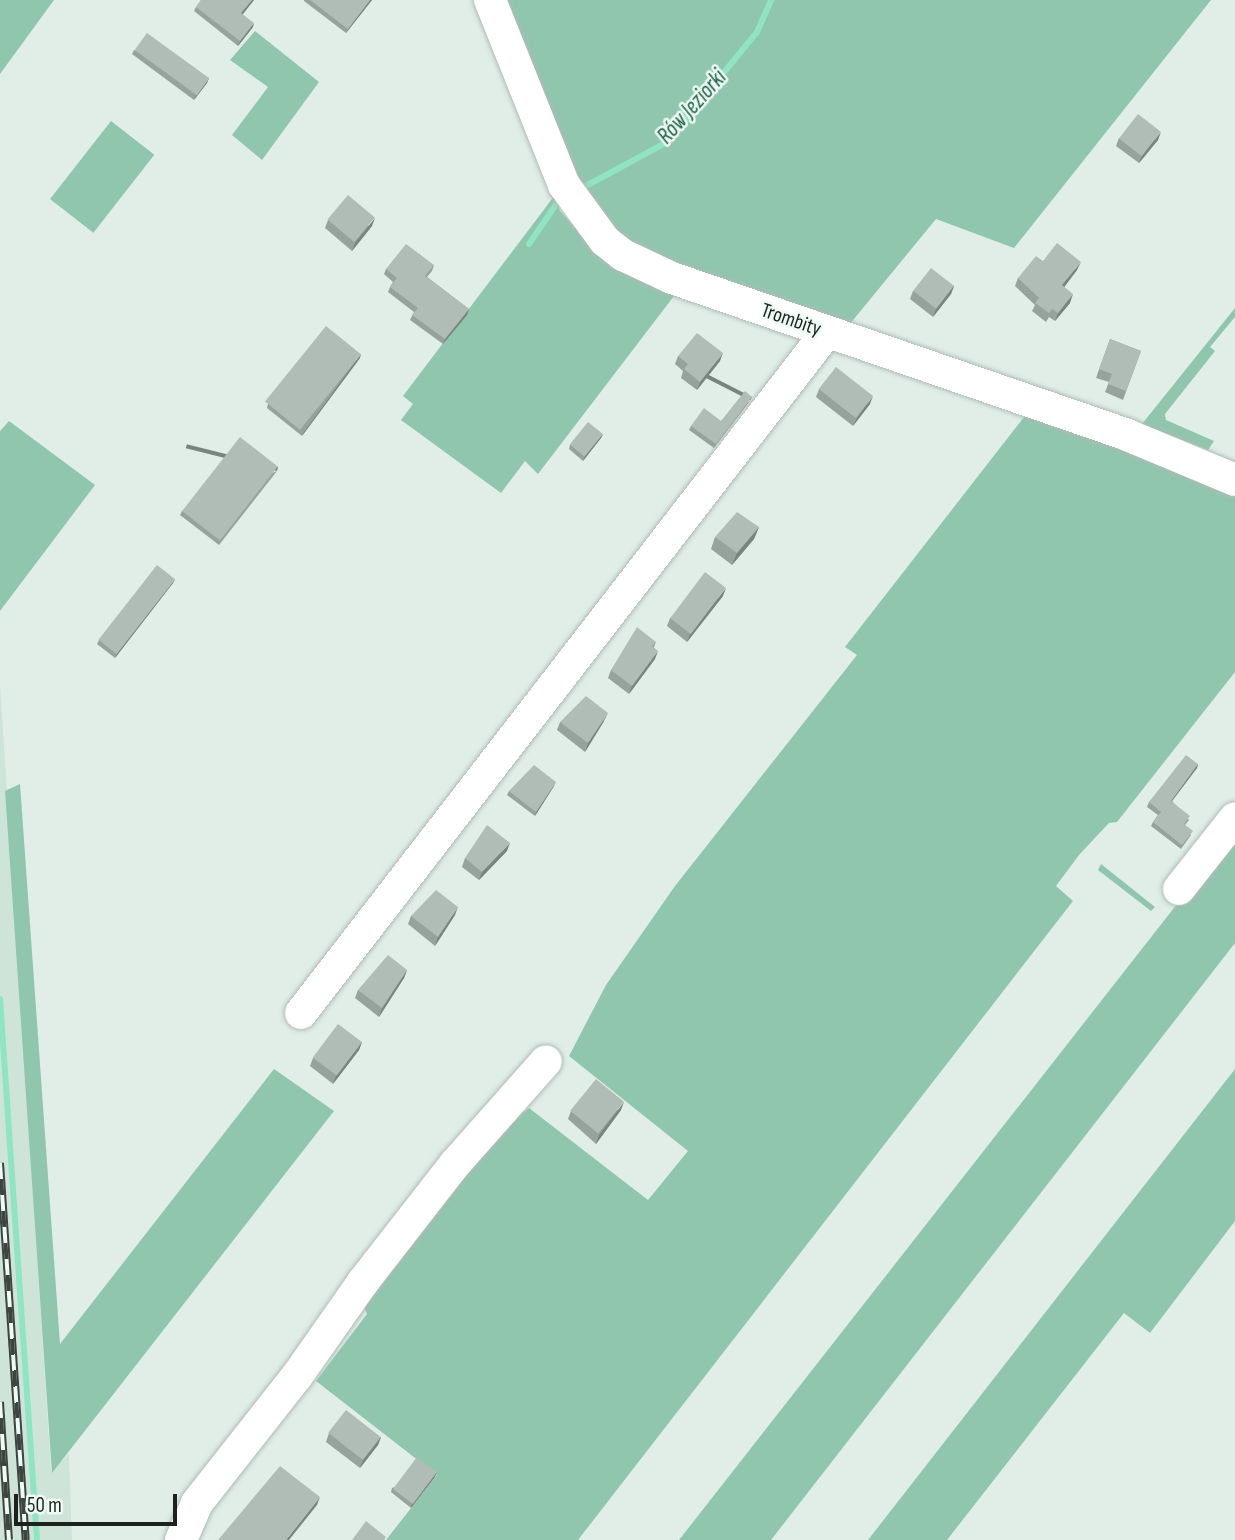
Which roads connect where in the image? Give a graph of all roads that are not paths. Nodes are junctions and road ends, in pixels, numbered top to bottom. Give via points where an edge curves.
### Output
1 (489, 0) edge
2 (827, 332) junction
3 (1235, 480) edge
4 (1235, 818) edge
5 (1179, 889) dead end
6 (302, 1013) dead end
7 (546, 1061) dead end
8 (181, 1540) edge

1 - 2 street, Trombity via 564,185 605,241 623,255 672,278
2 - 3 street, Trombity via 1127,435
2 - 6 street
4 - 5 street
7 - 8 street via 455,1164 200,1499

